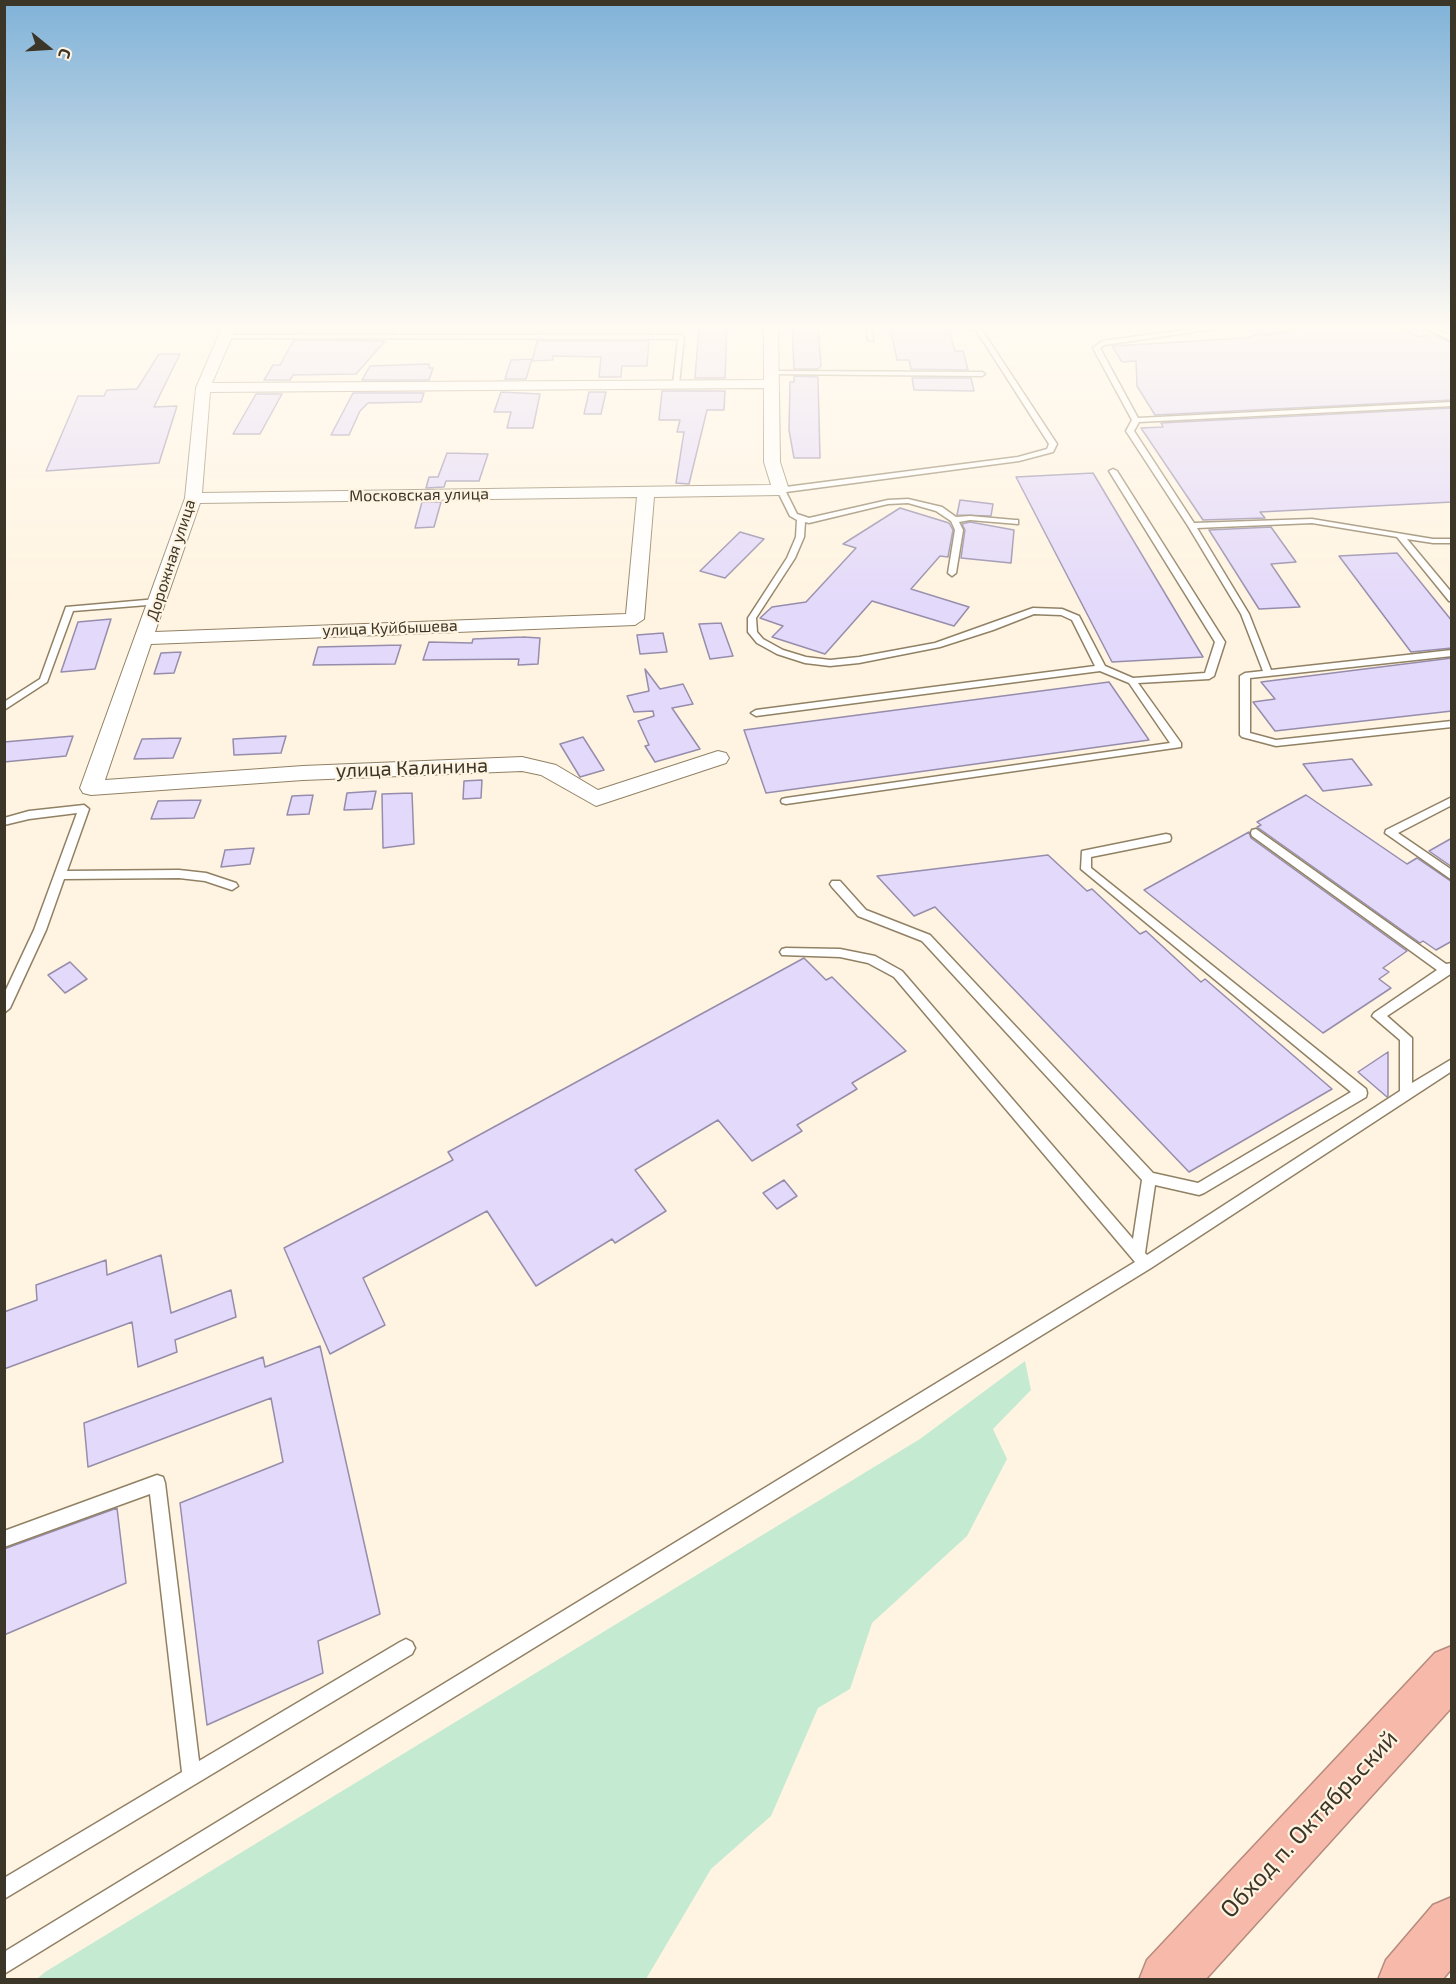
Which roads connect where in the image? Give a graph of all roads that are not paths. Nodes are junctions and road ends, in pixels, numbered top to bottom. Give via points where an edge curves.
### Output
1 (200, 420) edge
2 (771, 420) edge
3 (1037, 420) edge
4 (1136, 420) joint
5 (1144, 420) edge
6 (1113, 471) dead end
7 (781, 490) junction
8 (646, 493) junction
9 (192, 498) junction
10 (801, 519) junction
11 (954, 520) junction
12 (1015, 522) dead end
13 (1192, 526) junction
14 (1400, 535) junction
15 (1452, 540) edge
16 (952, 573) dead end
17 (1452, 599) edge
18 (157, 602) junction
19 (146, 638) junction
20 (1452, 653) edge
21 (1101, 668) junction
22 (1268, 673) junction
23 (1132, 681) junction
24 (4, 707) edge
25 (756, 714) dead end
26 (1452, 724) edge
27 (718, 758) dead end
28 (92, 788) joint
29 (1452, 800) edge
30 (786, 801) dead end
31 (4, 822) edge
32 (1256, 833) dead end
33 (1166, 838) dead end
34 (60, 875) junction
35 (1452, 876) edge
36 (836, 884) dead end
37 (232, 886) dead end
38 (786, 952) dead end
39 (1448, 968) edge
40 (4, 1008) edge
41 (1452, 1064) edge
42 (1406, 1093) junction
43 (1149, 1178) junction
44 (1142, 1259) junction
45 (4, 1539) edge
46 (406, 1648) dead end
47 (1452, 1670) edge
48 (192, 1776) junction
49 (4, 1889) edge
50 (1452, 1924) edge
51 (4, 1964) edge
52 (1167, 1980) edge
53 (1406, 1980) edge

1 - 9 street, Дорожная улица
2 - 7 street via 772,462
3 - 7 lane via 1053,444 1050,450
4 - 5 lane
4 - 13 lane via 1130,430
6 - 23 lane via 1220,642 1209,676
7 - 8 street, Московская улица
7 - 10 lane via 794,516
8 - 9 street, Московская улица
8 - 19 street, улица Куйбышева via 635,619
9 - 18 street, Дорожная улица
10 - 11 lane via 908,501 939,509
10 - 21 lane via 800,537 791,558 752,618 753,632 760,641 780,652 830,663 859,660 937,645 1033,611 1049,610 1076,618
11 - 12 lane
11 - 16 lane via 959,530
13 - 14 lane via 1312,520
13 - 22 lane via 1245,614
14 - 15 lane
14 - 17 lane
18 - 19 street, Дорожная улица
18 - 24 lane via 69,609 44,680
19 - 28 street, Дорожная улица
20 - 22 lane
21 - 23 lane
21 - 25 lane
22 - 26 lane via 1245,676 1245,735 1276,743
23 - 30 lane via 1178,745
27 - 28 street, улица Калинина via 596,799 548,770 522,764 303,773
29 - 35 lane via 1390,833
31 - 34 lane via 84,808
32 - 39 lane
33 - 43 lane via 1086,854 1086,869 1361,1093 1199,1189
34 - 37 lane via 179,874 206,877
34 - 40 lane
36 - 43 lane via 862,913 926,938
38 - 44 lane via 840,953 871,959 898,974
39 - 42 lane via 1378,1016 1406,1038
41 - 42 lane
42 - 44 lane
43 - 44 lane
44 - 51 lane
45 - 48 lane via 157,1483
46 - 48 lane
47 - 52 highway, Обход п. Октябрьский
48 - 49 lane
50 - 53 highway

